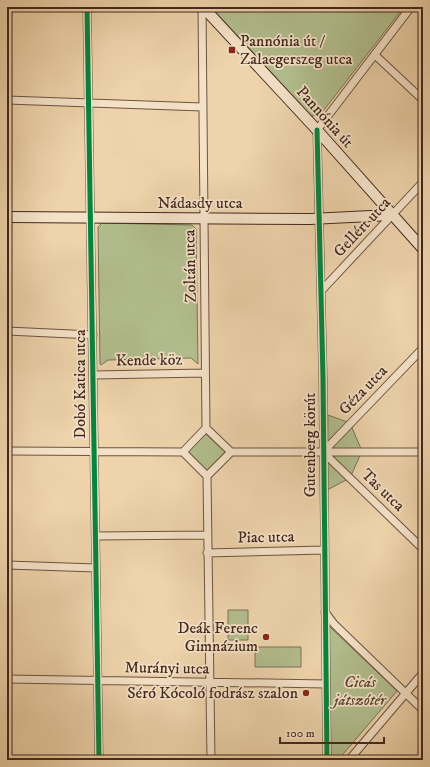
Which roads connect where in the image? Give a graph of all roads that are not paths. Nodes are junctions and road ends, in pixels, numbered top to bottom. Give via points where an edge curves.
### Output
1 (87, 7) edge
2 (202, 7) edge
3 (411, 7) edge
4 (375, 55) junction
5 (7, 100) edge
6 (423, 100) edge
7 (87, 102) junction
8 (202, 107) junction
9 (317, 130) junction
10 (423, 182) edge
11 (392, 215) junction
12 (7, 216) edge
13 (90, 217) junction
14 (203, 217) junction
15 (320, 218) junction
16 (423, 249) edge
17 (321, 291) junction
18 (7, 331) edge
19 (93, 334) junction
20 (423, 348) edge
21 (205, 373) junction
22 (94, 375) junction
23 (206, 428) junction
24 (7, 451) edge
25 (94, 451) junction
26 (182, 452) junction
27 (231, 452) junction
28 (323, 452) junction
29 (423, 452) edge
30 (207, 476) junction
31 (207, 535) junction
32 (96, 536) junction
33 (423, 549) edge
34 (324, 550) junction
35 (207, 553) junction
36 (7, 565) edge
37 (96, 568) junction
38 (325, 612) junction
39 (423, 673) edge
40 (7, 679) edge
41 (98, 680) junction
42 (210, 682) junction
43 (326, 684) junction
44 (406, 693) junction
45 (423, 710) edge
46 (99, 760) edge
47 (211, 760) edge
48 (327, 760) edge
49 (349, 760) edge

1 - 7 street, Dobó Katica utca
2 - 8 street, Zoltán utca
2 - 9 street, Pannónia út
3 - 4 street
4 - 6 street
4 - 9 street
5 - 7 street
7 - 8 street
7 - 13 street, Dobó Katica utca
8 - 14 street, Zoltán utca
9 - 11 street, Pannónia út
9 - 15 street, Gutenberg körút
10 - 11 street, Gellért utca
11 - 15 street, Nádasdy utca
11 - 16 street, Pannónia út
11 - 17 street, Gellért utca
12 - 13 street, Nádasdy utca
13 - 14 street, Nádasdy utca
13 - 19 street, Dobó Katica utca
14 - 15 street, Nádasdy utca
14 - 21 street, Zoltán utca
15 - 17 street, Gutenberg körút
17 - 28 street, Gutenberg körút
18 - 19 street
19 - 22 street, Dobó Katica utca
20 - 28 street, Géza utca
21 - 22 street, Kende köz
21 - 23 street, Zoltán utca
22 - 25 street, Dobó Katica utca
23 - 26 street
23 - 27 street
24 - 25 street
25 - 26 street
25 - 32 street, Dobó Katica utca
26 - 30 street
27 - 28 street
27 - 30 street
28 - 29 street
28 - 33 street, Tas utca
28 - 34 street, Gutenberg körút
30 - 31 street
31 - 32 street
31 - 35 street
32 - 37 street, Dobó Katica utca
34 - 35 street, Piac utca
34 - 38 street, Gutenberg körút
35 - 42 street
36 - 37 street
37 - 41 street, Dobó Katica utca
38 - 43 street, Gutenberg körút
38 - 44 street via 334,624
39 - 44 street
40 - 41 street, Murányi utca
41 - 42 street, Murányi utca
41 - 46 street, Dobó Katica utca
42 - 43 street, Murányi utca
42 - 47 street
43 - 48 street, Gutenberg körút
44 - 45 street
44 - 49 street

